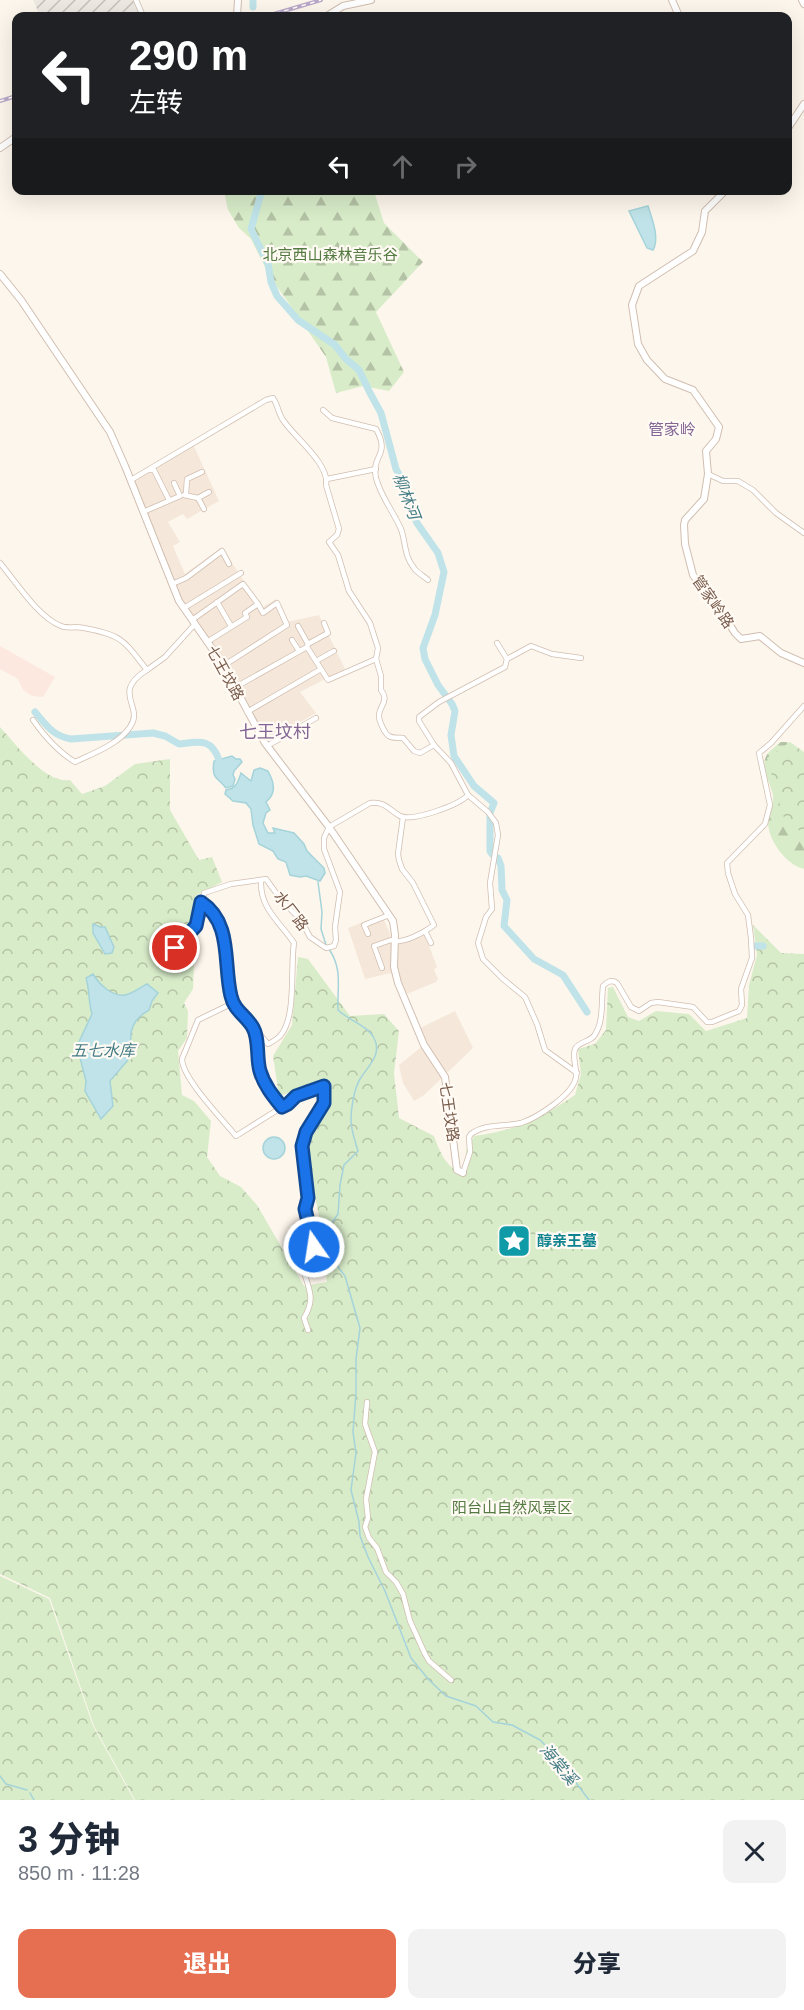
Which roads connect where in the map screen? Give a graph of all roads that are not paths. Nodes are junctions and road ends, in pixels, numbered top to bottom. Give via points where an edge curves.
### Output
1 (371, 0) edge
2 (802, 0) edge
3 (804, 4) edge
4 (333, 12) edge
5 (804, 104) edge
6 (792, 122) edge
7 (721, 195) edge
8 (0, 274) edge
9 (323, 410) dead end
10 (376, 469) junction
11 (148, 470) junction
12 (202, 472) dead end
13 (708, 474) junction
14 (327, 479) junction
15 (131, 480) junction
16 (174, 483) dead end
17 (209, 492) dead end
18 (183, 495) junction
19 (198, 498) junction
20 (169, 500) junction
21 (204, 509) dead end
22 (143, 512) junction
23 (804, 533) edge
24 (0, 563) edge
25 (230, 564) dead end
26 (241, 573) dead end
27 (429, 580) dead end
28 (172, 584) junction
29 (217, 602) junction
30 (258, 604) junction
31 (184, 608) junction
32 (194, 622) junction
33 (324, 623) dead end
34 (231, 626) junction
35 (298, 626) dead end
36 (292, 640) dead end
37 (207, 642) junction
38 (497, 643) dead end
39 (307, 646) junction
40 (299, 651) junction
41 (334, 651) dead end
42 (581, 658) dead end
43 (376, 659) junction
44 (507, 659) junction
45 (316, 661) junction
46 (804, 663) edge
47 (223, 666) junction
48 (321, 669) junction
49 (147, 670) junction
50 (234, 688) junction
51 (804, 706) edge
52 (247, 712) junction
53 (316, 718) dead end
54 (33, 720) dead end
55 (267, 746) junction
56 (434, 746) junction
57 (468, 795) junction
58 (403, 817) junction
59 (329, 827) junction
60 (261, 881) junction
61 (201, 902) junction
62 (389, 915) junction
63 (425, 930) junction
64 (368, 934) dead end
65 (395, 942) junction
66 (431, 943) dead end
67 (162, 955) dead end
68 (382, 968) dead end
69 (233, 1003) junction
70 (254, 1027) junction
71 (577, 1073) junction
72 (282, 1107) junction
73 (463, 1173) joint
74 (308, 1330) dead end
75 (368, 1402) dead end
76 (451, 1680) dead end

1 - 4 street
2 - 3 street
5 - 6 street
7 - 13 street, 管家岭路 via 705,211 702,232 693,251 639,286 632,305 638,344 647,360 665,380 693,390 718,424 719,434 706,451
8 - 15 street, 七王坟路 via 110,432
9 - 10 street via 332,418 376,429 383,447
10 - 14 street
10 - 27 street via 389,510 400,528 405,554 415,570
11 - 14 street via 273,398 282,419
11 - 15 street
11 - 20 street via 154,470
12 - 18 street via 187,479
13 - 23 street via 723,481 738,481 753,490
13 - 46 street, 管家岭路 via 704,500 684,525 693,575 741,639 760,636 781,653
14 - 43 street via 339,529 329,542 338,555 349,591 370,623 378,648
15 - 22 street, 七王坟路
16 - 18 street
17 - 19 street
18 - 19 street
18 - 20 street
19 - 21 street
20 - 22 street
22 - 28 street, 七王坟路
24 - 49 street via 24,595 59,625 115,635 132,649
25 - 28 street via 222,551
26 - 31 street
28 - 31 street, 七王坟路
29 - 30 street via 243,584
29 - 32 street
29 - 34 street
30 - 34 street via 245,613 248,617
30 - 47 street via 263,613 277,603 287,625
31 - 32 street, 七王坟路
32 - 37 street, 七王坟路
32 - 49 street via 165,657
33 - 39 street via 328,633
34 - 37 street
35 - 39 street
36 - 40 street
37 - 47 street, 七王坟路
38 - 44 street
39 - 40 street
39 - 45 street
40 - 50 street
41 - 45 street
42 - 44 street via 531,646
43 - 48 street via 328,680
43 - 56 street via 385,701 378,717 384,730 393,738 401,737 420,753
44 - 56 street via 505,667 419,717
45 - 48 street
47 - 50 street, 七王坟路
48 - 52 street
49 - 54 street via 132,682 128,691 134,716 131,726 118,738 75,762 47,740
50 - 52 street, 七王坟路
51 - 71 street via 759,753 770,805 765,824 727,863 735,894 748,915 751,938 752,958 741,989 741,1008 712,1022 707,1022 693,1007 658,1002 639,1011 631,1007 617,983 608,982 603,987 601,1020 594,1036 574,1052
52 - 55 street, 七王坟路
53 - 55 street
55 - 59 street, 七王坟路
56 - 57 street via 451,763
57 - 58 street via 441,809 413,818
57 - 71 street via 498,828 490,883 492,909 479,938 483,959 525,997 544,1050
58 - 59 street via 386,805 370,802
58 - 63 street via 399,860 434,921
59 - 60 street, 水厂路 via 324,849 340,892 334,946 326,948 310,937 301,920 266,879
59 - 62 street, 七王坟路
60 - 61 street, 水厂路 via 212,890 204,893
60 - 70 street via 267,909 294,943 293,984 289,1018 280,1035 268,1044
61 - 67 street via 196,926
61 - 69 street via 219,920
62 - 64 street via 364,925
62 - 65 street, 七王坟路
63 - 65 street
63 - 66 street
65 - 68 street via 374,946
65 - 73 street, 七王坟路 via 398,983 424,1045 445,1077 457,1170
69 - 70 street
69 - 72 street via 198,1020 182,1066 236,1136
70 - 72 street via 260,1071
71 - 73 street via 575,1083 561,1100 531,1118 471,1134
72 - 74 street via 296,1096 324,1086 324,1103 302,1146 308,1198 305,1209 316,1264 304,1272 311,1301 304,1318
75 - 76 street via 365,1424 375,1452 365,1527 386,1572 403,1594 425,1654

